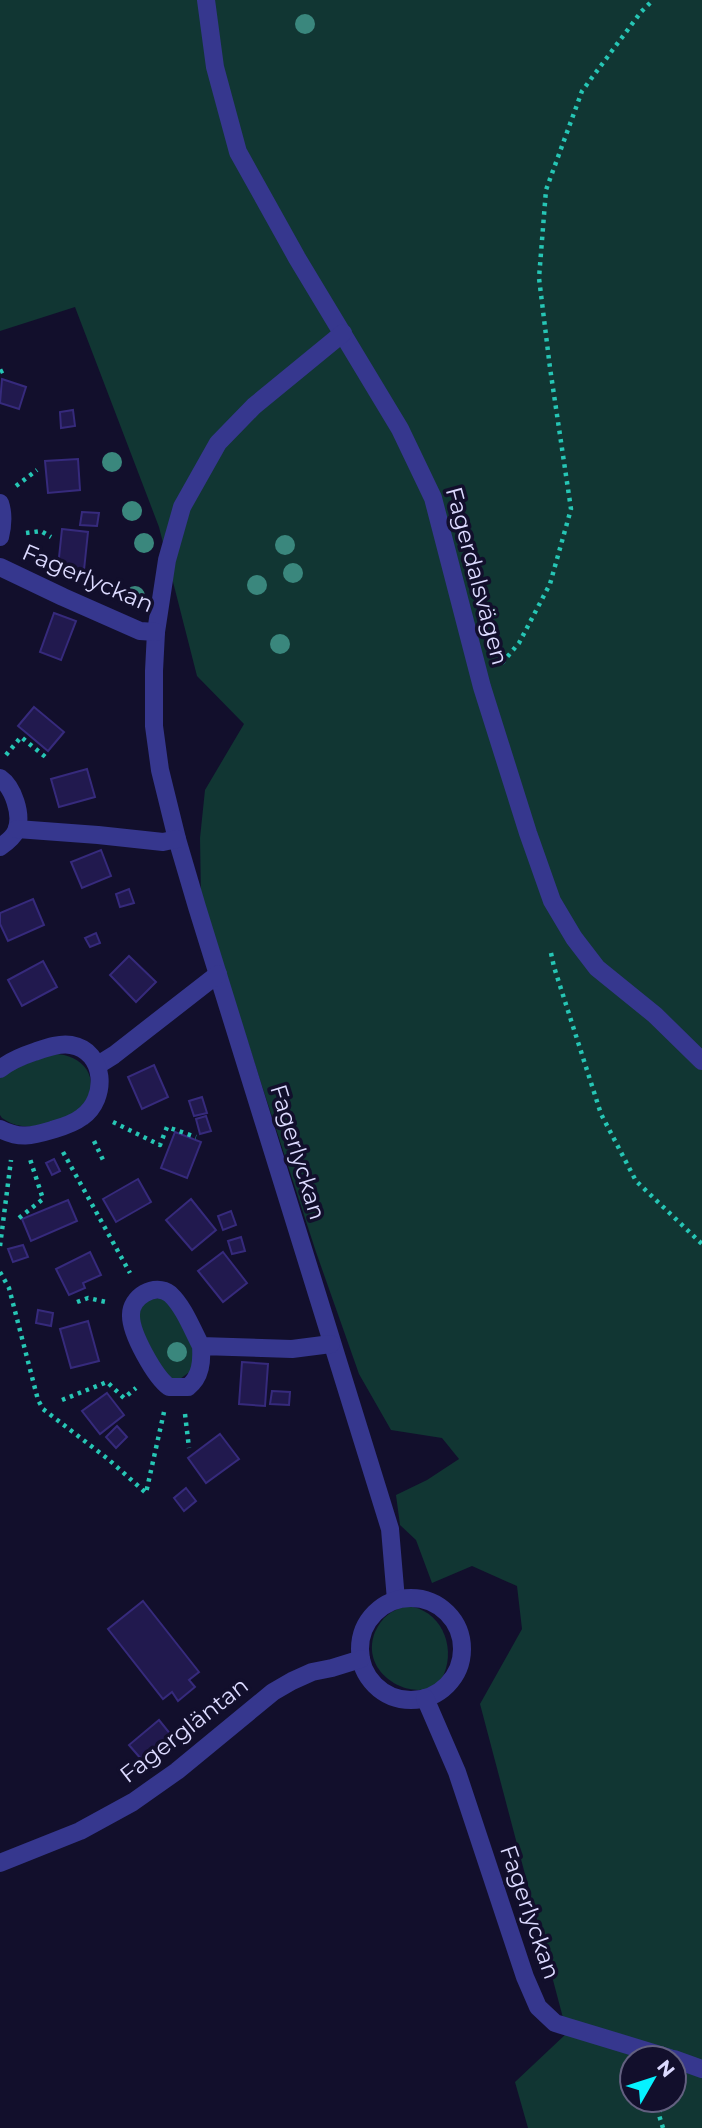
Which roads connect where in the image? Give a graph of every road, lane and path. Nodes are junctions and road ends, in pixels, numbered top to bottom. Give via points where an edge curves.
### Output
1 (206, 0) edge
2 (653, 0) edge
3 (344, 333) junction
4 (6, 369) dead end
5 (0, 372) edge
6 (0, 503) edge
7 (0, 537) edge
8 (0, 567) edge
9 (156, 632) junction
10 (482, 687) junction
11 (48, 759) dead end
12 (0, 764) edge
13 (0, 778) edge
14 (17, 829) junction
15 (177, 839) junction
16 (0, 847) edge
17 (550, 945) dead end
18 (218, 974) junction
19 (702, 1061) edge
20 (98, 1065) junction
21 (0, 1069) edge
22 (89, 1111) junction
23 (51, 1130) junction
24 (12, 1134) edge
25 (196, 1137) dead end
26 (19, 1218) dead end
27 (702, 1244) edge
28 (0, 1246) edge
29 (0, 1272) edge
30 (143, 1295) junction
31 (331, 1344) junction
32 (201, 1346) junction
33 (155, 1372) junction
34 (176, 1388) junction
35 (62, 1400) dead end
36 (189, 1448) dead end
37 (396, 1600) junction
38 (361, 1658) junction
39 (425, 1698) junction
40 (0, 1863) edge
41 (623, 2044) edge

1 - 3 street, Fagerdalsvägen via 215,66 238,152
2 - 10 path via 582,90 546,190 539,278 571,509 550,584 519,643
3 - 9 street, Fagerlyckan via 254,406 218,443 181,507
3 - 10 street, Fagerdalsvägen via 400,429 433,498
4 - 5 path
6 - 7 street, Fagerlyckan
8 - 9 street, Fagerlyckan via 140,631
9 - 15 street, Fagerlyckan via 154,726
10 - 19 street, Fagerdalsvägen via 552,901 597,968 656,1015
11 - 12 path via 21,737
13 - 14 street via 10,788 16,806
14 - 15 street via 163,842
14 - 16 street
15 - 18 street, Fagerlyckan
17 - 27 path via 601,1114 636,1181
18 - 20 street
18 - 31 street, Fagerlyckan
20 - 21 street via 81,1049 66,1044 27,1055
20 - 22 street via 99,1088
22 - 23 street
22 - 25 path via 160,1144 167,1127
23 - 24 street
23 - 30 path
24 - 26 path via 43,1199
24 - 28 path
29 - 34 path via 9,1288 43,1409 146,1493
30 - 32 street via 157,1289 167,1292 181,1307
30 - 33 street via 131,1317
31 - 32 street via 292,1349
31 - 37 street, Fagerlyckan via 390,1529
32 - 34 street via 196,1380 188,1387
33 - 34 street
33 - 35 path via 124,1398 107,1382
34 - 36 path
37 - 38 street via 379,1608 367,1622 360,1640
37 - 39 street via 428,1600 442,1608 460,1634 462,1650 452,1680
38 - 39 street via 365,1672 384,1693 411,1700
38 - 40 street, Fagergläntan via 312,1672 272,1692 132,1802
39 - 41 street, Fagerlyckan via 457,1772 538,2007 555,2023

